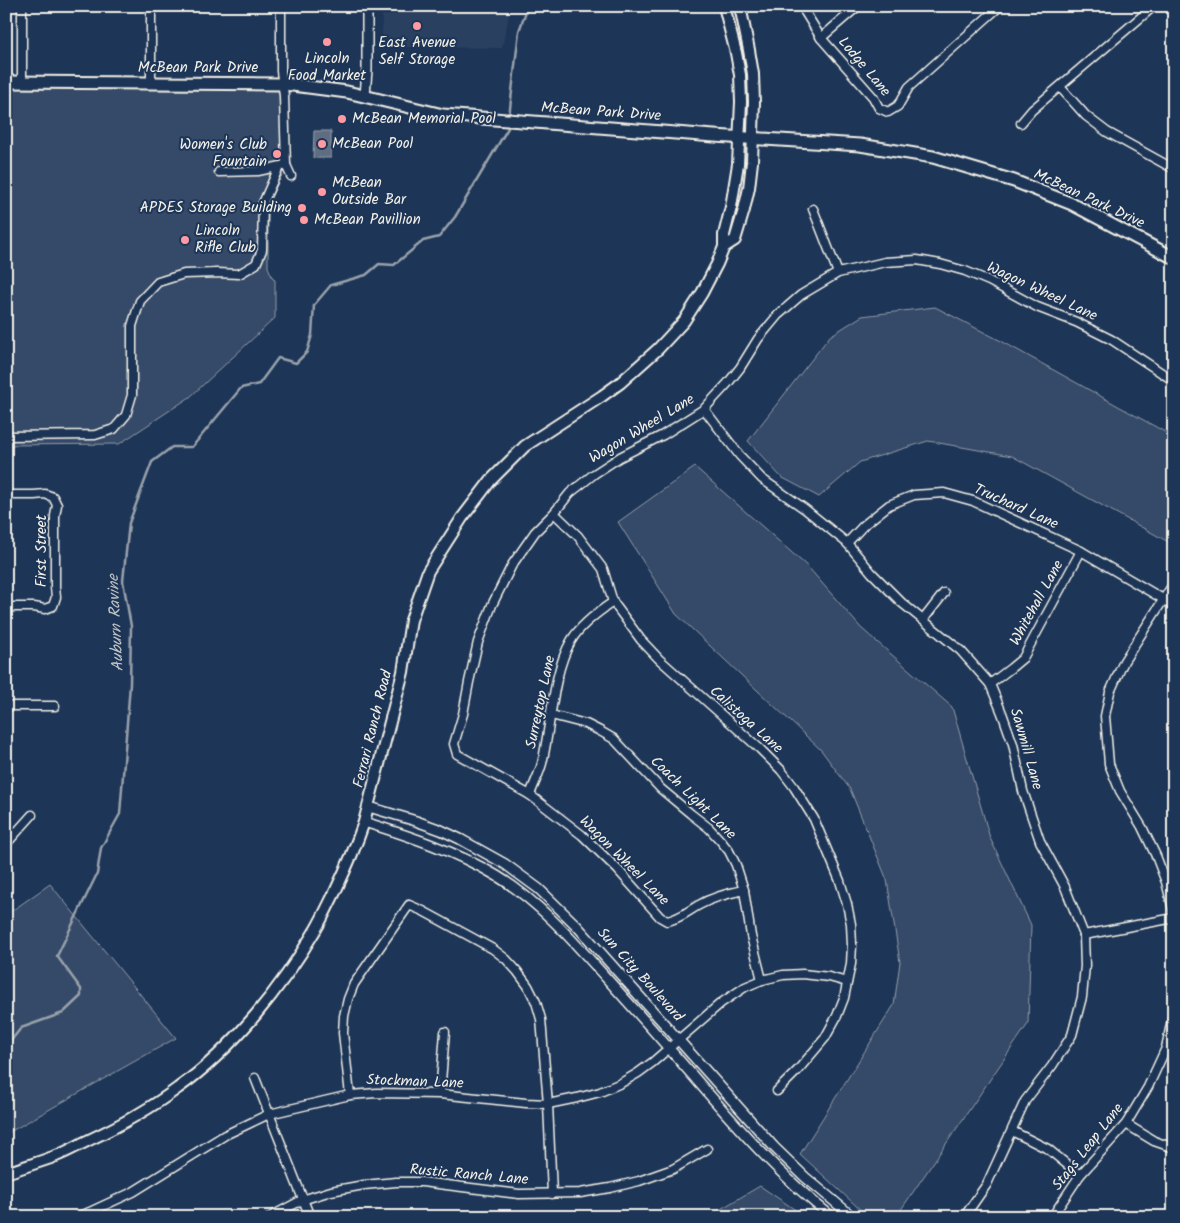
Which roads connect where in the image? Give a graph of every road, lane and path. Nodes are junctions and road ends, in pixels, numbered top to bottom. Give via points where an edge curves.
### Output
1 (22, 6) edge
2 (151, 6) edge
3 (281, 6) edge
4 (368, 6) edge
5 (724, 6) edge
6 (740, 6) edge
7 (804, 6) edge
8 (858, 6) edge
9 (1000, 6) edge
10 (1154, 6) edge
11 (821, 38) junction
12 (6, 82) edge
13 (22, 82) junction
14 (151, 83) junction
15 (283, 84) junction
16 (1060, 87) junction
17 (364, 96) junction
18 (1021, 123) dead end
19 (739, 137) junction
20 (752, 138) junction
21 (1172, 165) edge
22 (282, 166) junction
23 (219, 172) dead end
24 (291, 176) dead end
25 (813, 209) dead end
26 (724, 247) junction
27 (1174, 258) edge
28 (838, 273) junction
29 (1174, 381) edge
30 (704, 409) junction
31 (6, 436) edge
32 (6, 495) edge
33 (554, 513) junction
34 (847, 543) junction
35 (1081, 551) junction
36 (1174, 582) edge
37 (944, 593) dead end
38 (1163, 599) junction
39 (613, 602) junction
40 (6, 607) edge
41 (1174, 607) edge
42 (923, 620) junction
43 (990, 684) junction
44 (6, 706) edge
45 (55, 706) dead end
46 (551, 715) junction
47 (530, 795) junction
48 (369, 807) junction
49 (32, 815) dead end
50 (364, 822) junction
51 (6, 844) edge
52 (744, 890) junction
53 (1174, 913) edge
54 (1174, 918) edge
55 (1084, 935) junction
56 (762, 980) junction
57 (847, 982) junction
58 (1174, 1010) edge
59 (445, 1032) dead end
60 (674, 1044) junction
61 (1170, 1049) edge
62 (255, 1078) dead end
63 (777, 1091) dead end
64 (440, 1094) junction
65 (350, 1095) junction
66 (548, 1104) junction
67 (269, 1114) junction
68 (1126, 1124) junction
69 (1012, 1131) junction
70 (1174, 1148) edge
71 (707, 1149) dead end
72 (6, 1173) edge
73 (1080, 1176) junction
74 (552, 1194) junction
75 (302, 1200) junction
76 (77, 1217) edge
77 (270, 1217) edge
78 (310, 1217) edge
79 (832, 1217) edge
80 (853, 1217) edge
81 (964, 1217) edge
82 (1052, 1217) edge

1 - 13 street
2 - 14 street
3 - 15 street
4 - 17 street
5 - 19 main road, Ferrari Ranch Road via 740,75
6 - 20 main road, Ferrari Ranch Road via 753,74
7 - 11 street, Lodge Lane via 804,12
8 - 11 street
9 - 11 street, Lodge Lane via 909,87 898,106 888,112 879,108
10 - 16 street
12 - 13 main road, McBean Park Drive
13 - 14 main road, McBean Park Drive
14 - 15 main road, McBean Park Drive
15 - 17 main road, McBean Park Drive
15 - 22 street
16 - 18 street
16 - 21 street via 1086,116 1107,132
17 - 19 main road, McBean Park Drive via 443,115
19 - 20 main road, McBean Park Drive
19 - 26 main road, Ferrari Ranch Road via 738,164
20 - 26 main road, Ferrari Ranch Road via 749,188 744,210 735,240
20 - 27 main road, McBean Park Drive via 860,145 932,157 1043,192 1093,214
22 - 23 street via 258,172
22 - 24 street
22 - 31 street via 264,203 262,250 256,264 238,274 184,274 158,282 140,301 132,326 132,395 126,415 114,429 95,435
25 - 28 street
26 - 48 main road, Ferrari Ranch Road via 702,293 684,321 620,383 525,446 491,480 428,571 411,620 403,672
28 - 29 street, Wagon Wheel Lane via 885,262 917,260 965,271 1112,340
28 - 30 street, Wagon Wheel Lane via 801,295 778,315 740,368
30 - 33 street, Wagon Wheel Lane via 594,474 570,493
30 - 34 street, Sawmill Lane via 762,479
32 - 40 street, First Street via 44,494 53,497 57,506 56,597 53,606 45,609
33 - 39 street, Calistoga Lane via 578,536 603,569
33 - 47 street, Wagon Wheel Lane via 535,532 512,565 492,605 478,642 454,744 457,754
34 - 35 street, Truchard Lane via 889,505 914,495 944,493 974,501
34 - 42 street, Sawmill Lane via 872,573
35 - 38 street, Truchard Lane
35 - 43 street, Whitehall Lane via 1023,658
36 - 38 street
37 - 42 street
38 - 41 street, Truchard Lane
38 - 53 street via 1124,661 1110,692 1105,716 1109,764 1156,856
39 - 46 street, Surreytop Lane via 572,639 563,656
39 - 57 street, Calistoga Lane via 659,659 781,770 805,802 847,904 852,945
42 - 43 street, Sawmill Lane via 961,652
43 - 55 street, Sawmill Lane via 1013,744 1023,792 1040,841 1065,887
44 - 45 street
46 - 47 street, Surreytop Lane via 543,761
46 - 52 street, Coach Light Lane via 586,724 614,740 662,789 720,840 736,865
47 - 52 street, Wagon Wheel Lane via 582,835 667,921 675,920 721,895
48 - 50 main road, Ferrari Ranch Road
48 - 60 street, Sun City Boulevard via 460,839 487,853 539,889 577,926
49 - 51 street
50 - 60 street, Sun City Boulevard via 454,853 498,877 552,919
50 - 72 main road, Ferrari Ranch Road via 347,867 317,928 266,1001 214,1058 180,1088 112,1129 57,1156
52 - 56 street, Coach Light Lane
54 - 55 street
55 - 69 street, Sawmill Lane via 1082,997 1072,1035 1025,1101
56 - 57 street, Stockman Lane via 803,974
56 - 60 street, Stockman Lane via 721,1003
57 - 63 street, Calistoga Lane via 837,1016 825,1038
58 - 61 street, Stags Leap Lane
59 - 64 street
60 - 66 street, Stockman Lane via 622,1083 600,1092
60 - 79 street, Sun City Boulevard via 763,1156
60 - 80 street, Sun City Boulevard via 774,1147
61 - 68 street, Stags Leap Lane
62 - 67 street
64 - 65 street, Stockman Lane
64 - 66 street, Stockman Lane
65 - 66 street via 343,1033 348,999 354,984 409,905 493,949 518,971 536,1002 541,1019
65 - 67 street, Stockman Lane
66 - 74 street
67 - 75 street
67 - 76 street, Stockman Lane via 225,1135 132,1192
68 - 70 street via 1154,1141
68 - 73 street, Stags Leap Lane
69 - 73 street via 1048,1149
69 - 81 street, Sawmill Lane via 988,1184
71 - 74 street, Rustic Ranch Lane via 673,1169 639,1181 580,1193
73 - 82 street, Stags Leap Lane
74 - 75 street, Rustic Ranch Lane via 396,1182 332,1191
75 - 77 street, Rustic Ranch Lane
75 - 78 street

